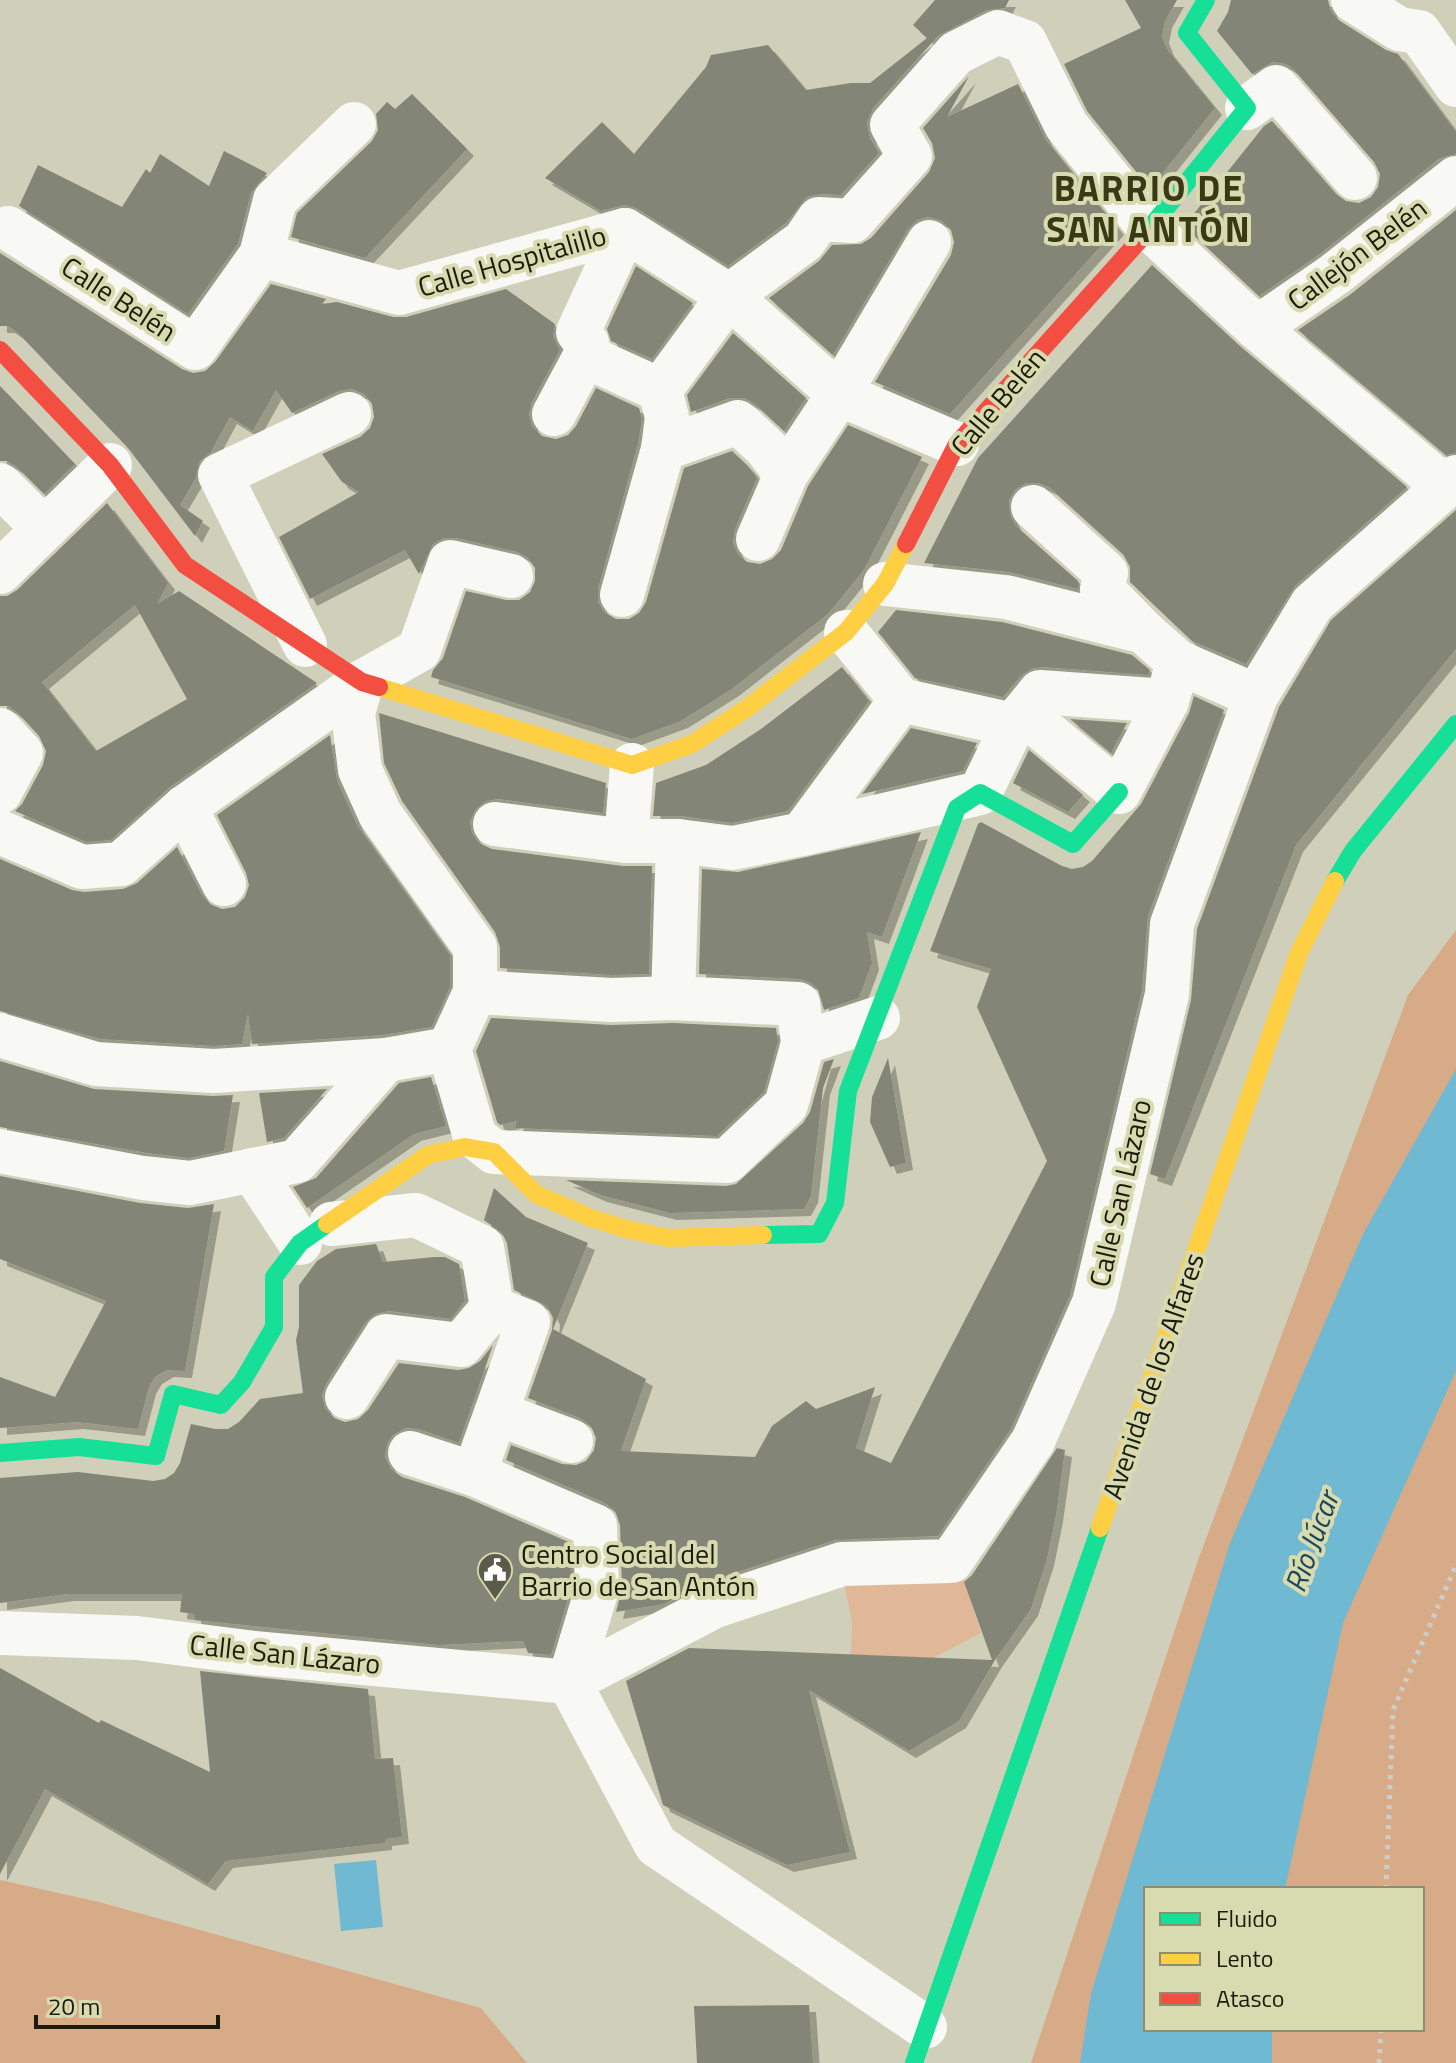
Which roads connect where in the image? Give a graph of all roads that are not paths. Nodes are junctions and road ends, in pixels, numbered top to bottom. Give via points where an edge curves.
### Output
1 (1206, 0) edge
2 (1353, 0) edge
3 (1437, 30) edge
4 (1456, 85) edge
5 (1247, 108) junction
6 (354, 124) dead end
7 (1355, 178) dead end
8 (1456, 178) edge
9 (8, 228) dead end
10 (1150, 229) junction
11 (625, 230) junction
12 (929, 242) dead end
13 (261, 255) junction
14 (729, 296) junction
15 (1257, 328) junction
16 (0, 350) edge
17 (585, 356) junction
18 (660, 390) junction
19 (839, 394) junction
20 (349, 414) dead end
21 (554, 414) dead end
22 (957, 444) junction
23 (663, 449) junction
24 (110, 465) junction
25 (786, 474) junction
26 (1450, 482) edge
27 (0, 485) edge
28 (1033, 507) dead end
29 (44, 529) junction
30 (758, 539) dead end
31 (0, 572) edge
32 (511, 576) dead end
33 (885, 584) junction
34 (622, 595) dead end
35 (846, 632) junction
36 (1144, 632) junction
37 (305, 645) junction
38 (1172, 681) junction
39 (362, 682) junction
40 (1256, 696) junction
41 (901, 700) junction
42 (1018, 719) junction
43 (1456, 724) edge
44 (0, 730) edge
45 (632, 765) junction
46 (0, 792) edge
47 (1119, 792) junction
48 (980, 793) junction
49 (185, 807) junction
50 (495, 824) dead end
51 (0, 832) edge
52 (802, 834) junction
53 (626, 841) junction
54 (678, 841) junction
55 (224, 884) dead end
56 (475, 992) junction
57 (673, 998) junction
58 (878, 1018) junction
59 (0, 1035) edge
60 (803, 1043) junction
61 (449, 1049) junction
62 (386, 1060) junction
63 (0, 1151) edge
64 (494, 1152) junction
65 (252, 1170) junction
66 (315, 1234) junction
67 (492, 1308) junction
68 (347, 1397) dead end
69 (496, 1413) junction
70 (571, 1441) dead end
71 (0, 1453) edge
72 (410, 1453) dead end
73 (474, 1474) junction
74 (0, 1633) edge
75 (569, 1682) junction
76 (920, 2045) edge

1 - 5 street via 1187,33
2 - 3 street via 1399,29
3 - 4 street
5 - 7 street via 1276,87
5 - 10 street
6 - 13 street, Calle Belén via 275,200
8 - 15 street, Callejón Belén
9 - 13 street, Calle Belén via 195,348
10 - 14 street via 1066,125 1025,42 998,32 956,53 892,125 910,156 852,221 819,219 804,241
10 - 15 street
10 - 22 street, Calle Belén
11 - 13 street, Calle Hospitalillo via 399,293
11 - 14 street, Calle Hospitalillo
11 - 17 street, Calle Hospitalillo via 578,332 587,343
12 - 19 street
14 - 18 street
14 - 19 street, Calle Hospitalillo
15 - 26 street
16 - 24 street
17 - 18 street
17 - 21 street
18 - 23 street via 667,417
19 - 22 street, Calle Hospitalillo
19 - 25 street
20 - 37 street via 220,475
22 - 33 street, Calle Belén
23 - 25 street via 738,422
23 - 34 street
24 - 29 street
24 - 37 street via 185,565
25 - 30 street
26 - 40 street, Calle San Lázaro via 1312,604
27 - 29 street
28 - 36 street via 1106,573 1102,589
29 - 31 street
32 - 39 street via 450,562 419,650
33 - 35 street, Calle Belén
33 - 36 street via 1006,597
35 - 41 street
35 - 45 street, Calle Belén via 692,744
36 - 38 street
37 - 39 street
38 - 40 street
38 - 42 street via 1040,692
38 - 47 street
39 - 45 street
39 - 49 street
39 - 56 street via 353,713 360,770 380,814 475,947
40 - 75 street, Calle San Lázaro via 1172,924 1167,994 1094,1303 1033,1441 951,1561 842,1564 715,1606
41 - 42 street
41 - 52 street
42 - 47 street
42 - 48 street
43 - 76 street, Avenida de los Alfares via 1353,851 1299,953
44 - 46 street via 21,753
45 - 53 street
47 - 48 street via 1073,844
48 - 52 street
48 - 58 street via 957,808
49 - 51 street via 121,864 82,867
49 - 55 street
50 - 53 street
52 - 54 street via 733,848
53 - 54 street
54 - 57 street
56 - 57 street
56 - 61 street
57 - 60 street via 798,1004
58 - 60 street
58 - 64 street via 848,1091 835,1203 819,1234 668,1238 626,1229 536,1194
59 - 62 street via 96,1064 214,1071
60 - 64 street via 786,1105 727,1161
61 - 62 street
61 - 64 street via 475,1137
62 - 65 street via 297,1161
63 - 65 street via 190,1183
64 - 66 street via 465,1147 428,1155
65 - 66 street
66 - 67 street via 416,1215 482,1247
66 - 71 street via 274,1277 274,1327 242,1382 221,1405 173,1394 156,1456 79,1447
67 - 68 street via 461,1345 386,1336
67 - 69 street via 528,1322
69 - 70 street
69 - 73 street
72 - 73 street
73 - 75 street via 595,1526 597,1589
74 - 75 street, Calle San Lázaro via 137,1638
75 - 76 street via 656,1845

